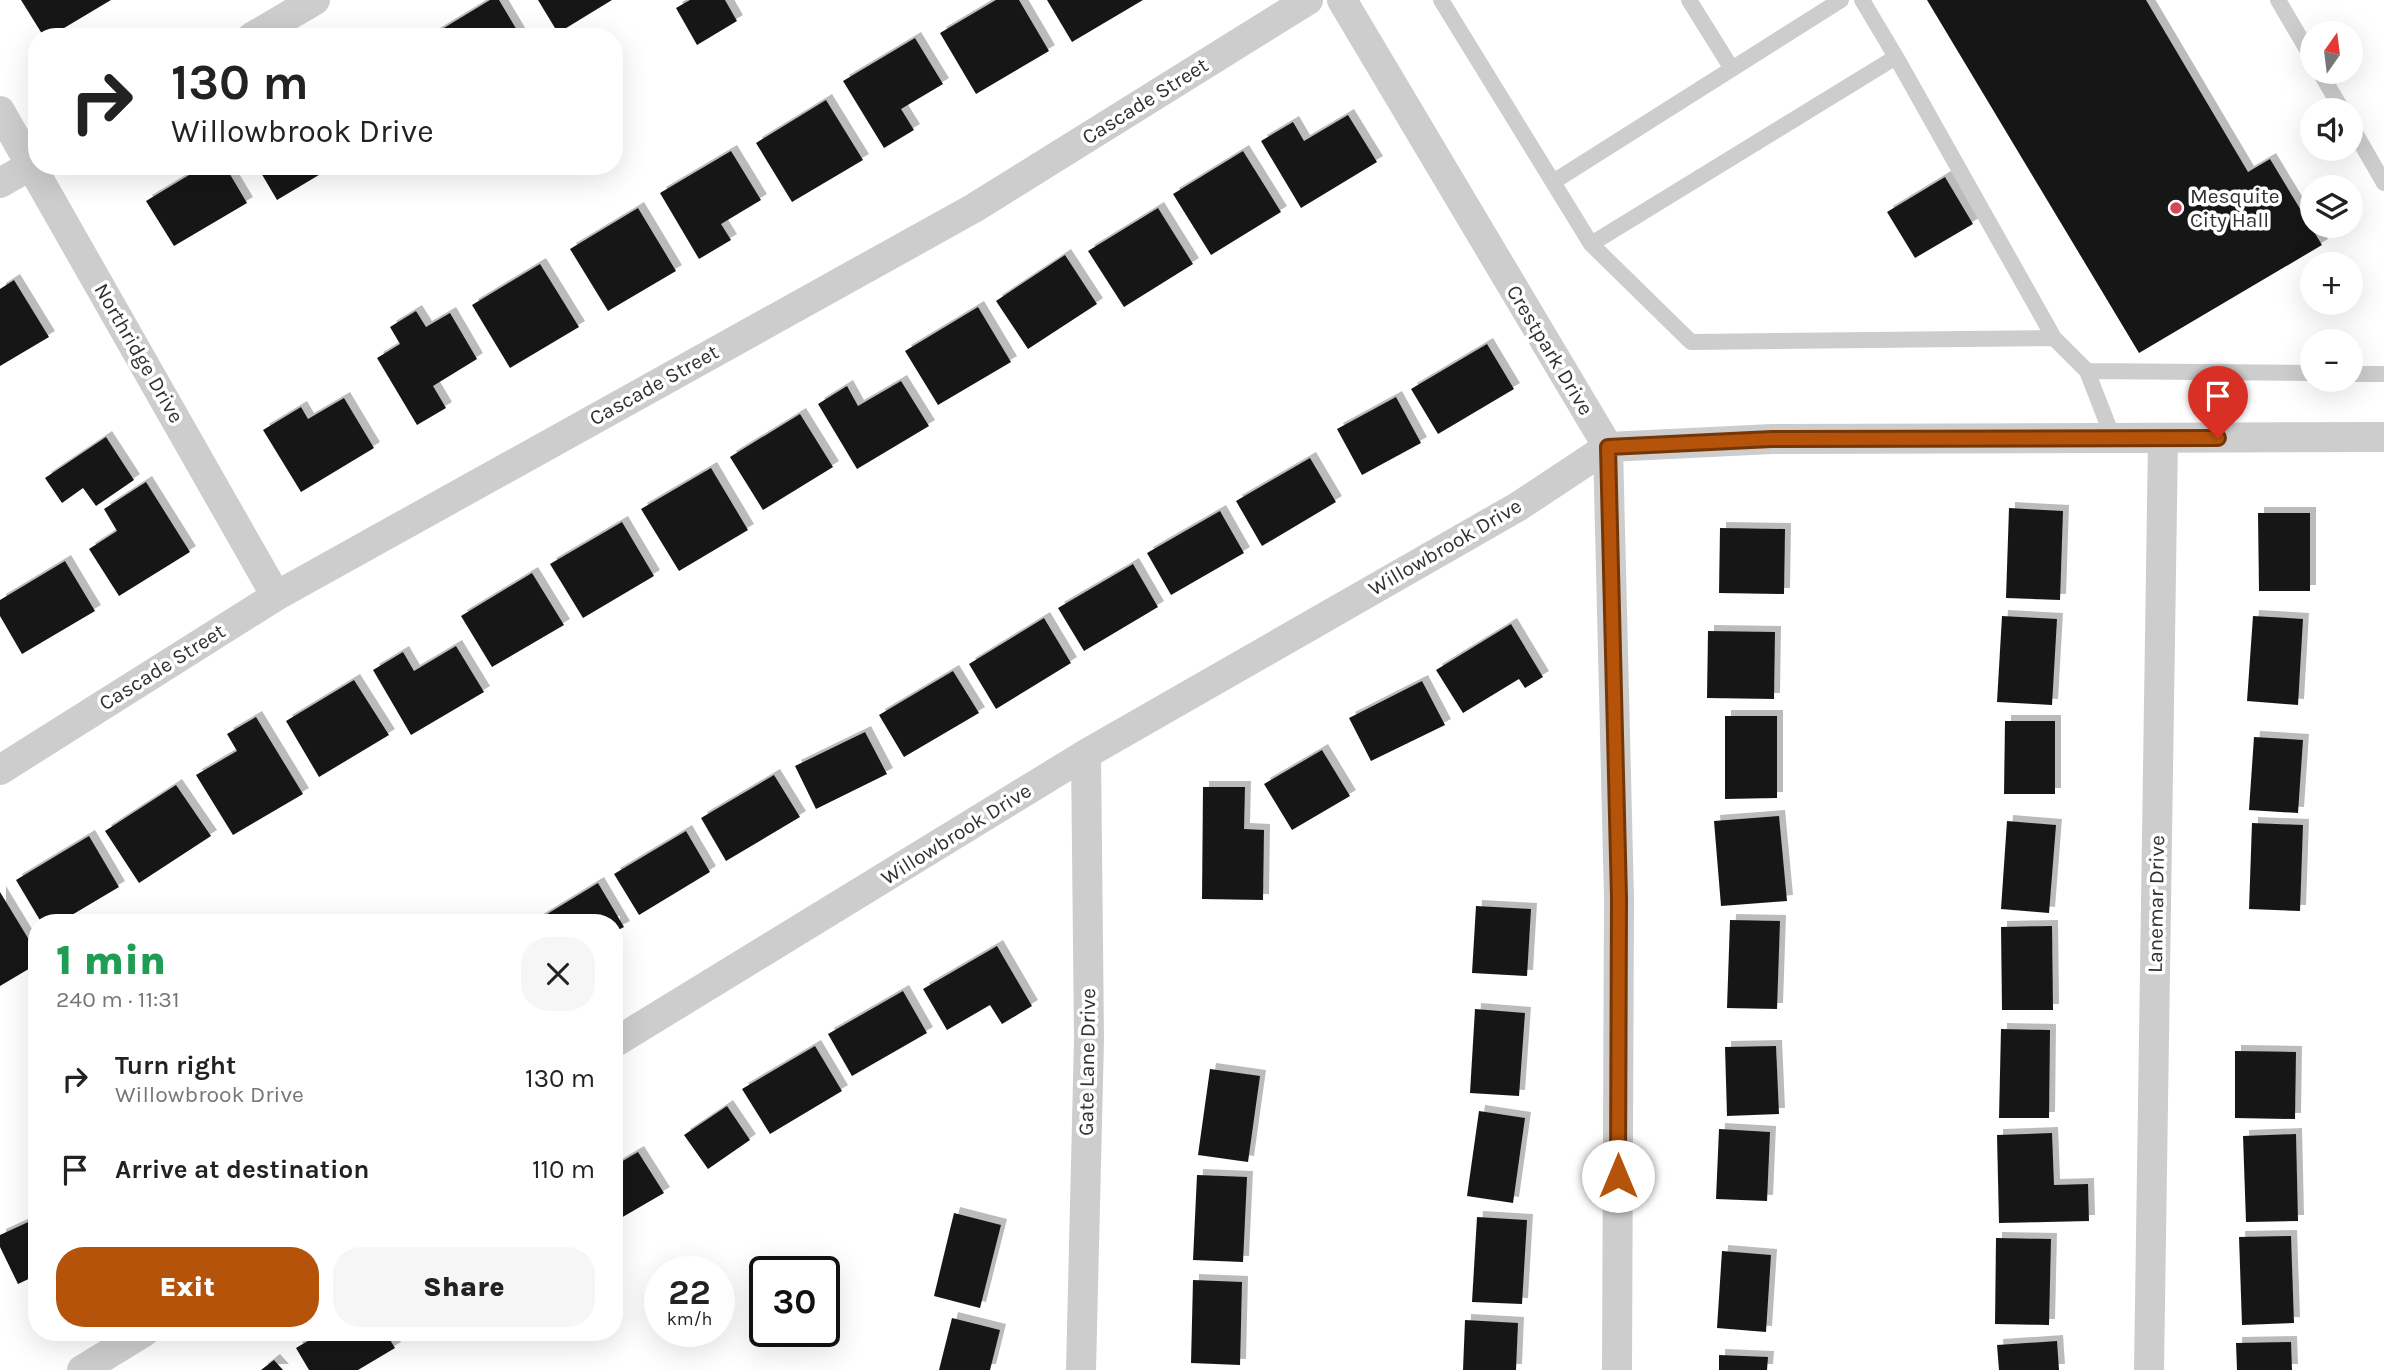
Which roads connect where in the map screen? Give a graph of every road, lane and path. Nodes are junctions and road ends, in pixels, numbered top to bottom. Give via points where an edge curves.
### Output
1 (315, 0) edge
2 (1308, 0) edge
3 (1342, 0) edge
4 (1441, 0) edge
5 (1689, 0) edge
6 (1841, 0) edge
7 (1861, 0) edge
8 (2278, 0) edge
9 (267, 28) edge
10 (2300, 38) edge
11 (1896, 57) junction
12 (1732, 69) junction
13 (0, 111) edge
14 (2363, 147) edge
15 (28, 154) edge
16 (28, 167) edge
17 (41, 175) edge
18 (1553, 182) junction
19 (2384, 183) edge
20 (0, 184) edge
21 (1591, 244) junction
22 (2054, 338) junction
23 (2087, 371) junction
24 (2300, 373) edge
25 (2363, 373) edge
26 (2384, 374) edge
27 (2384, 437) edge
28 (2113, 438) junction
29 (2163, 438) junction
30 (1608, 447) junction
31 (276, 596) junction
32 (1086, 754) junction
33 (0, 770) edge
34 (623, 1038) edge
35 (129, 1341) edge
36 (82, 1370) edge
37 (1081, 1370) edge
38 (1617, 1370) edge
39 (2149, 1370) edge

1 - 9 street
2 - 31 street, Cascade Street via 974,208
3 - 30 street, Crestpark Drive
4 - 18 lane
5 - 12 lane
6 - 12 lane
7 - 11 lane
8 - 10 lane
11 - 21 lane
11 - 22 lane
12 - 18 lane
13 - 15 street, Northridge Drive
14 - 19 lane
16 - 20 street
17 - 31 street, Northridge Drive
18 - 21 lane
21 - 22 lane via 1691,342
22 - 23 lane
23 - 24 lane
23 - 28 lane
25 - 26 lane
27 - 29 street
28 - 29 street
28 - 30 street via 1772,439
29 - 39 street, Lanemar Drive
30 - 32 street, Willowbrook Drive via 1519,506
30 - 38 street, Crestpark Drive via 1619,898
31 - 33 street, Cascade Street
32 - 34 street, Willowbrook Drive
32 - 37 street, Gate Lane Drive via 1088,1038
35 - 36 street

